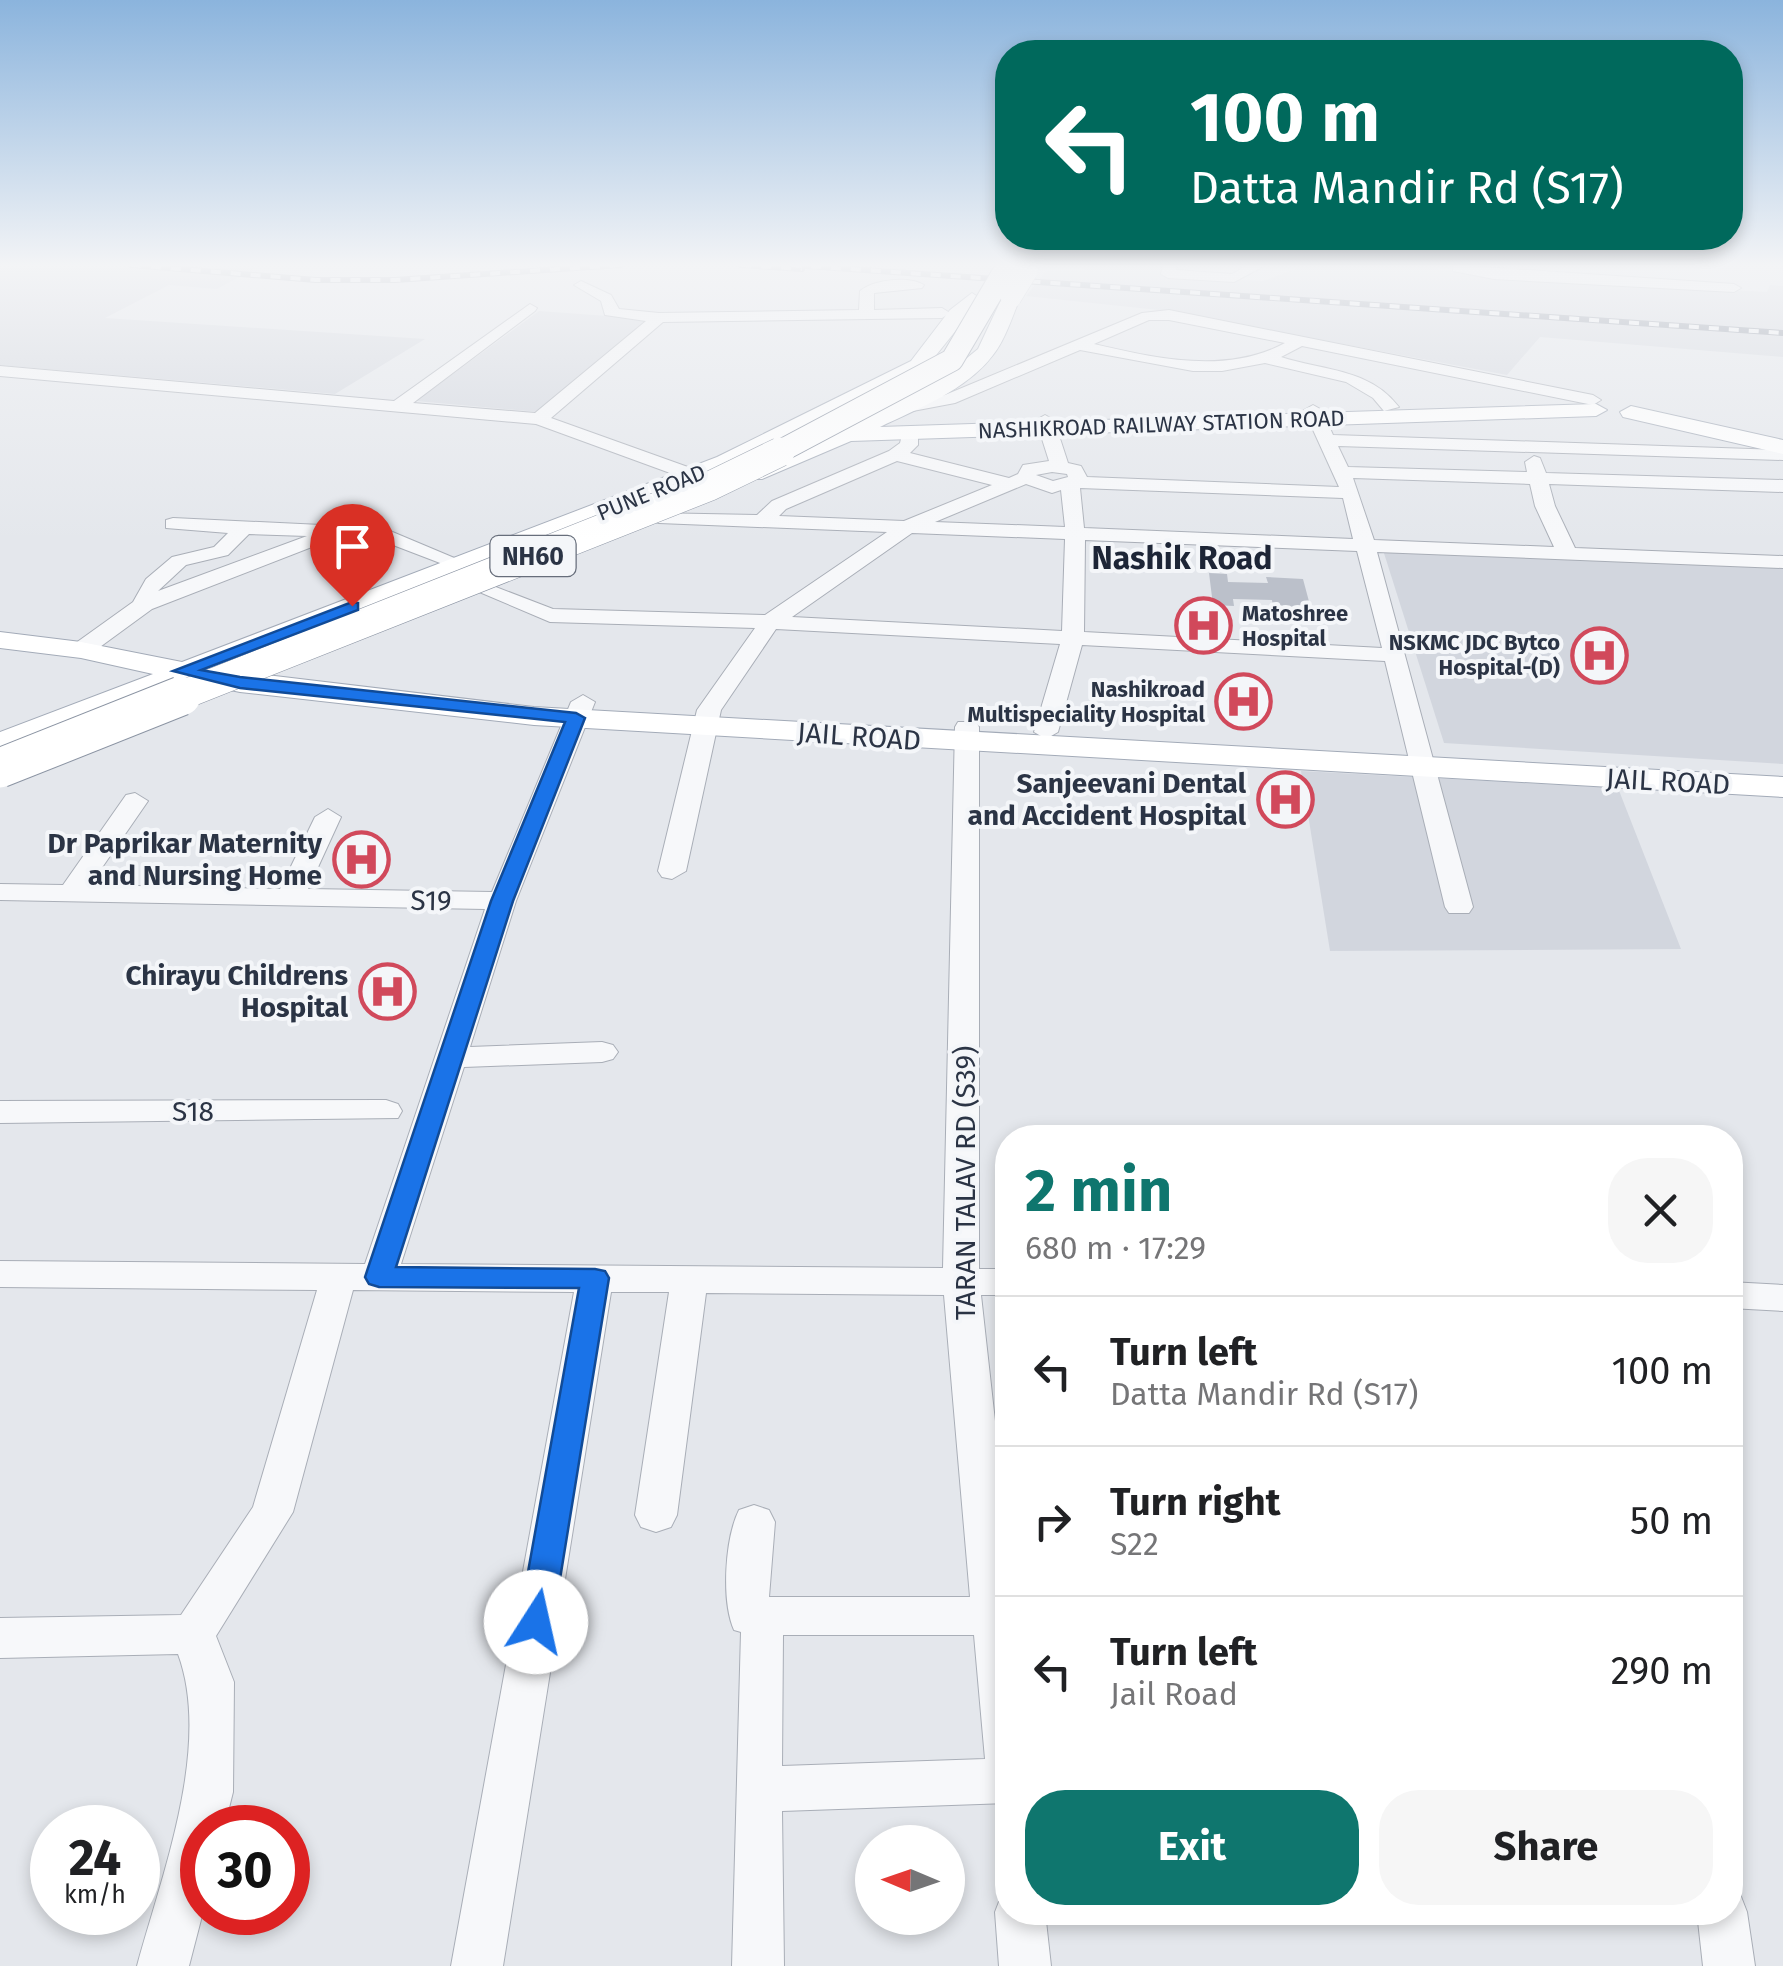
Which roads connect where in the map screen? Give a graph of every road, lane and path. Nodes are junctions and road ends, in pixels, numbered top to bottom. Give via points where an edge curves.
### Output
1 (464, 357) edge
2 (613, 357) edge
3 (927, 357) edge
4 (937, 357) edge
5 (954, 357) edge
6 (981, 357) edge
7 (1051, 357) edge
8 (1139, 357) edge
9 (1274, 357) edge
10 (1382, 357) edge
11 (1270, 359) junction
12 (0, 371) edge
13 (1592, 404) junction
14 (398, 406) junction
15 (1390, 408) junction
16 (897, 410) junction
17 (1314, 414) junction
18 (539, 419) junction
19 (1047, 423) junction
20 (791, 430) junction
21 (847, 432) junction
22 (909, 435) junction
23 (1329, 440) junction
24 (1783, 444) edge
25 (1528, 445) junction
26 (1741, 454) junction
27 (895, 455) junction
28 (1783, 455) edge
29 (692, 476) junction
30 (1539, 477) junction
31 (1068, 478) junction
32 (1017, 481) junction
33 (1348, 482) junction
34 (1776, 485) edge
35 (658, 518) junction
36 (762, 521) junction
37 (173, 524) dead end
38 (909, 526) junction
39 (242, 528) junction
40 (338, 532) junction
41 (1075, 532) junction
42 (1365, 542) junction
43 (1567, 552) junction
44 (1783, 562) edge
45 (462, 565) junction
46 (482, 588) junction
47 (144, 604) junction
48 (770, 622) junction
49 (0, 626) edge
50 (1072, 638) junction
51 (0, 640) edge
52 (104, 647) junction
53 (1395, 655) junction
54 (194, 666) junction
55 (252, 678) junction
56 (92, 707) junction
57 (580, 710) junction
58 (706, 718) junction
59 (1046, 732) junction
60 (967, 735) junction
61 (0, 743) edge
62 (0, 753) edge
63 (1424, 759) junction
64 (0, 768) edge
65 (1783, 771) edge
66 (0, 780) edge
67 (1783, 788) edge
68 (135, 801) dead end
69 (328, 817) dead end
70 (672, 871) dead end
71 (0, 892) edge
72 (71, 893) junction
73 (290, 898) junction
74 (502, 901) junction
75 (1458, 907) dead end
76 (602, 1052) dead end
77 (450, 1058) junction
78 (386, 1111) dead end
79 (2, 1114) edge
80 (0, 1274) edge
81 (359, 1277) junction
82 (595, 1278) junction
83 (689, 1279) junction
84 (961, 1281) junction
85 (995, 1282) edge
86 (1743, 1296) edge
87 (1783, 1298) edge
88 (656, 1515) dead end
89 (754, 1522) dead end
90 (994, 1616) junction
91 (995, 1626) edge
92 (193, 1634) junction
93 (761, 1636) dead end
94 (0, 1638) edge
95 (995, 1781) edge
96 (758, 1789) junction
97 (1021, 1925) edge
98 (1724, 1925) edge
99 (163, 1966) edge
100 (477, 1966) edge
101 (758, 1966) edge
102 (1025, 1966) edge
103 (1729, 1966) edge

1 - 14 street
2 - 18 street
3 - 20 main road, PUNE ROAD
4 - 62 highway, NH60 via 750,458
5 - 64 highway, NH60, bridge via 758,464
6 - 16 main road, bridge
7 - 16 street via 949,399
8 - 11 street via 1186,366
9 - 11 street
10 - 13 street
11 - 15 street via 1358,380 1380,392
12 - 14 street
13 - 15 main road
13 - 17 main road, NASHIKROAD RAILWAY STATION ROAD
13 - 24 main road via 1618,400 1633,410
14 - 18 street
15 - 17 main road
16 - 21 main road
17 - 19 main road, NASHIKROAD RAILWAY STATION ROAD
17 - 23 street
18 - 29 street
19 - 21 main road
19 - 22 main road, NASHIKROAD RAILWAY STATION ROAD
19 - 31 street
20 - 21 main road, NASHIKROAD RAILWAY STATION ROAD
20 - 29 main road, PUNE ROAD
21 - 22 main road, NASHIKROAD RAILWAY STATION ROAD
21 - 35 main road
22 - 27 street via 909,446
23 - 25 street
23 - 33 street
25 - 26 street
25 - 30 street
26 - 28 street
26 - 34 street
27 - 32 street
27 - 36 street via 779,505
29 - 45 main road, PUNE ROAD
30 - 33 street
30 - 34 street
30 - 43 street
31 - 32 street via 1043,486
31 - 33 street
31 - 41 street
32 - 38 street
33 - 42 street
35 - 36 street
35 - 46 main road
36 - 38 street
37 - 39 street
38 - 41 street
38 - 48 street
39 - 40 street
39 - 47 street via 222,551 179,562 153,583
40 - 45 street via 383,534
40 - 47 street
41 - 42 street
41 - 50 street
42 - 43 street
42 - 53 street
43 - 44 street
45 - 54 main road, PUNE ROAD
46 - 48 street via 558,616
46 - 55 main road
47 - 52 street
48 - 50 street
48 - 58 street
49 - 52 main road
50 - 53 street
50 - 59 street
51 - 52 main road, JAIL ROAD
52 - 54 main road, JAIL ROAD
52 - 56 main road via 116,679
53 - 63 street
54 - 55 main road, JAIL ROAD
54 - 56 main road, PUNE ROAD
55 - 57 main road, JAIL ROAD
55 - 66 main road
56 - 61 main road, PUNE ROAD
57 - 58 main road, JAIL ROAD
57 - 74 street
58 - 60 main road, JAIL ROAD
58 - 70 street
59 - 60 main road, JAIL ROAD
59 - 63 main road, JAIL ROAD
60 - 63 main road, JAIL ROAD
60 - 84 street, TARAN TALAV RD (S39)
63 - 65 main road, JAIL ROAD
63 - 67 main road, JAIL ROAD
63 - 75 street
68 - 72 street
69 - 73 street
71 - 72 street, S19
72 - 73 street, S19
73 - 74 street, S19
74 - 77 street
76 - 77 street
77 - 81 street
78 - 79 street, S18
80 - 81 street
81 - 82 street
81 - 92 street via 272,1512
82 - 83 street
82 - 100 street
83 - 84 street
83 - 88 street
84 - 85 street
84 - 90 street, TARAN TALAV RD (S39)
86 - 87 street
89 - 90 street via 750,1616
90 - 91 street, TARAN TALAV RD (S39)
92 - 94 street
92 - 99 street via 211,1682 209,1792
93 - 96 street
95 - 96 street
96 - 101 street
97 - 102 street
98 - 103 street

